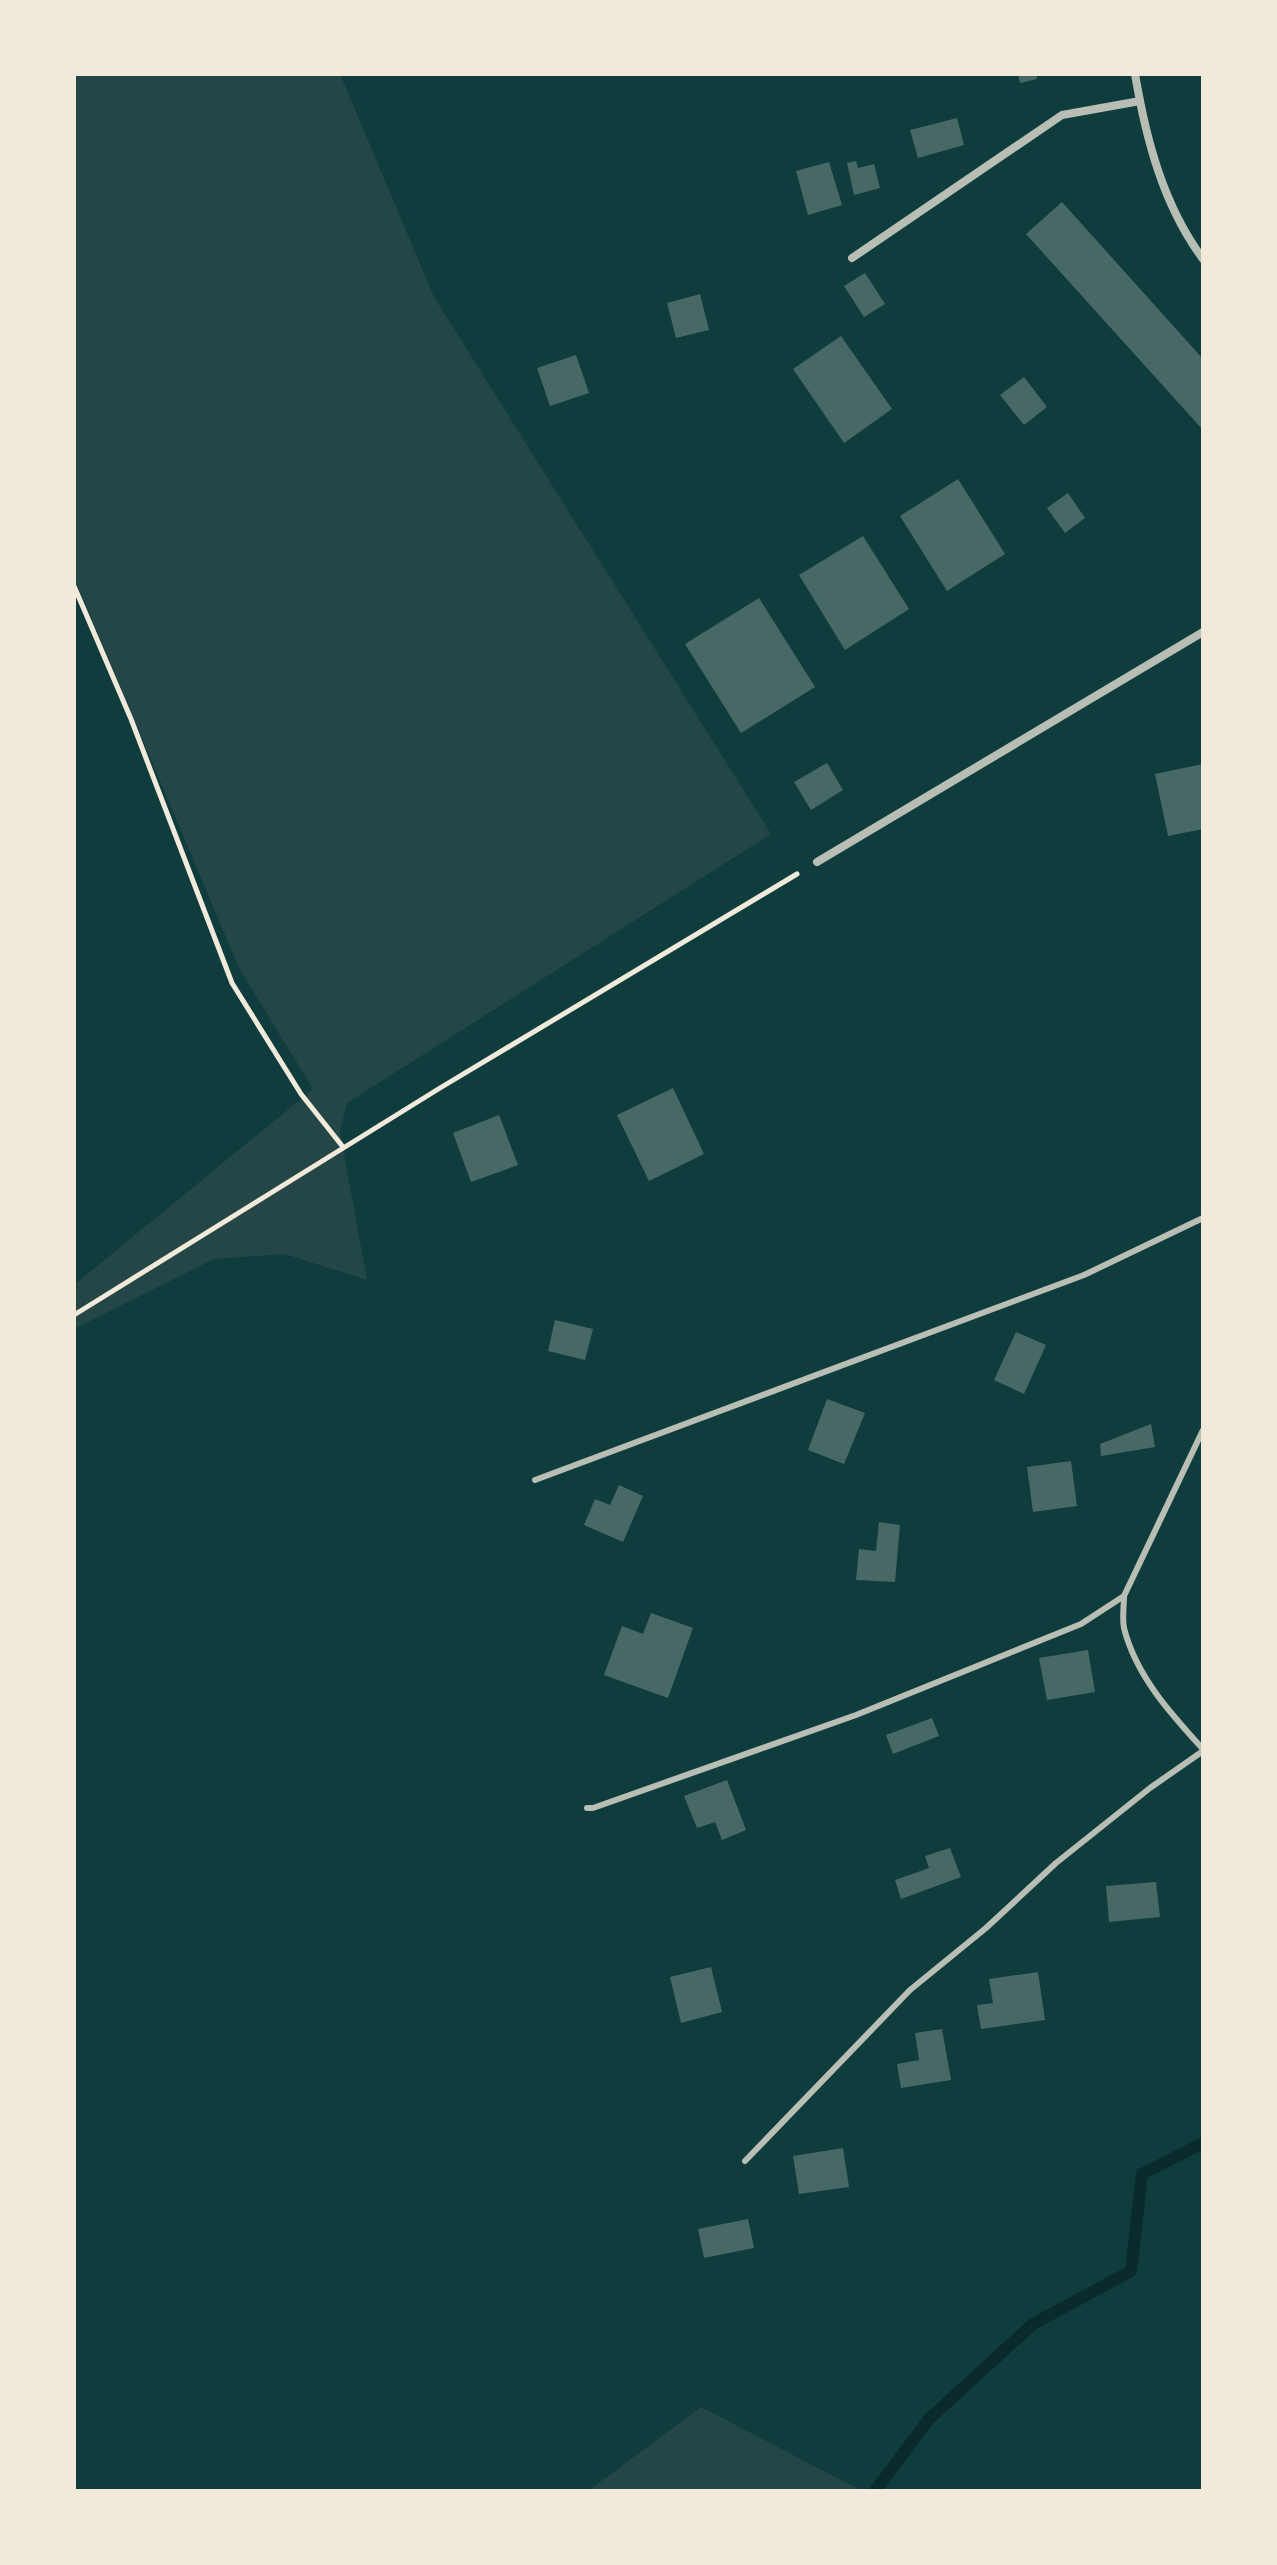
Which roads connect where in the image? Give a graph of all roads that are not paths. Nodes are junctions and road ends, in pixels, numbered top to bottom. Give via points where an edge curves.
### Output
1 (1135, 74) edge
2 (1140, 101) junction
3 (852, 258) dead end
4 (1203, 259) edge
5 (1203, 632) edge
6 (817, 862) road end
7 (1203, 1218) edge
8 (1203, 1430) edge
9 (535, 1480) dead end
10 (1124, 1596) junction
11 (1203, 1750) edge
12 (587, 1808) dead end
13 (745, 2161) dead end

1 - 2 street
2 - 3 street via 1062,115
2 - 4 street via 1152,158 1186,236
5 - 6 street
7 - 9 lane via 1084,1275
8 - 10 lane
10 - 11 lane via 1124,1626 1141,1668 1163,1705
10 - 12 lane via 1081,1624 870,1710
11 - 13 lane via 1056,1863 910,1990

